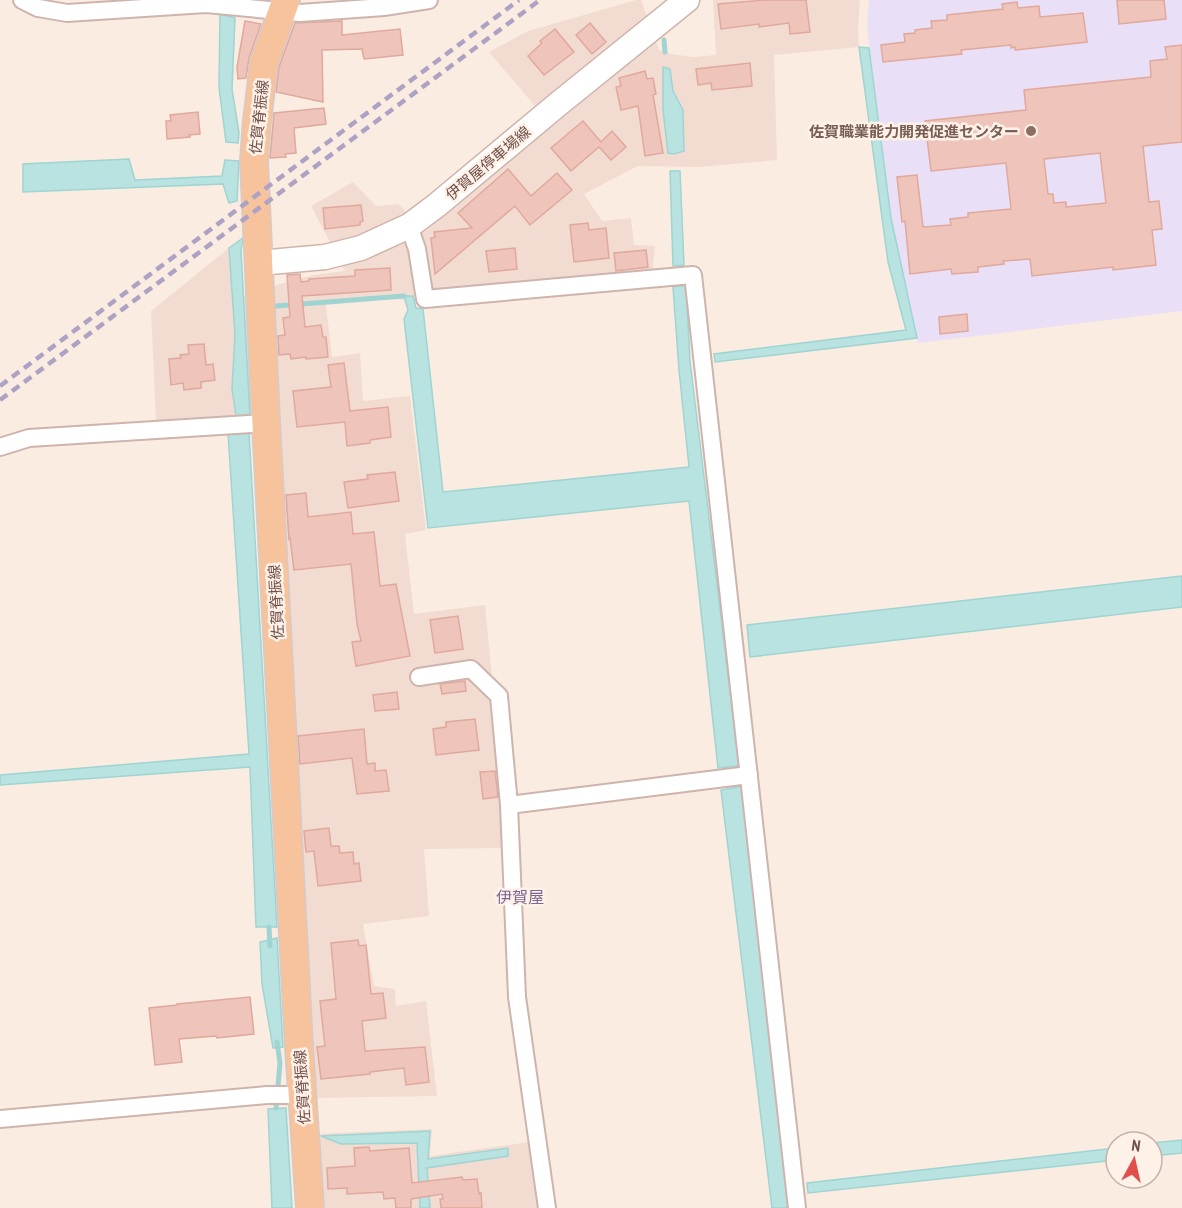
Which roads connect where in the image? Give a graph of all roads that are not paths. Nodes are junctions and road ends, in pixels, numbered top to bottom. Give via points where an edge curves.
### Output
1 (22, 0) edge
2 (429, 0) edge
3 (687, 0) edge
4 (284, 5) edge
5 (409, 226) junction
6 (259, 263) junction
7 (266, 423) junction
8 (0, 447) edge
9 (419, 677) dead end
10 (749, 776) junction
11 (509, 805) junction
12 (297, 1095) junction
13 (0, 1119) edge
14 (796, 1197) edge
15 (310, 1208) edge
16 (547, 1208) edge

1 - 4 street via 67,14 206,4
2 - 4 street via 300,13
3 - 5 main road, 伊賀屋停車場線
4 - 6 main road, 佐賀脊振線 via 264,63 257,121 254,161
5 - 6 main road, 伊賀屋停車場線 via 361,248 325,257
5 - 10 street via 425,299 693,275
6 - 7 main road, 佐賀脊振線
7 - 8 street via 29,438
7 - 12 main road, 佐賀脊振線
9 - 11 street via 471,669 499,696
10 - 11 street
10 - 14 street
11 - 16 street via 517,997
12 - 13 street
12 - 15 main road, 佐賀脊振線

